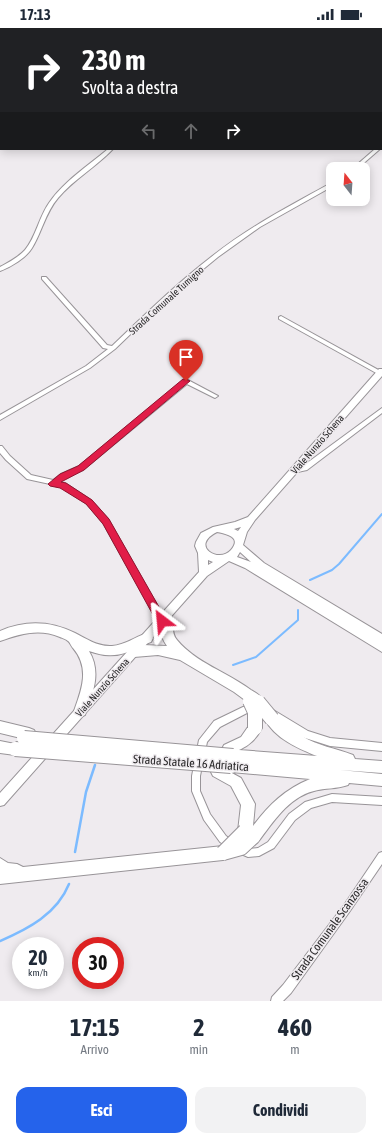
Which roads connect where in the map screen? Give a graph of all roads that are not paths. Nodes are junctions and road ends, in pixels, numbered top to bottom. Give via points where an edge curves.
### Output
1 (110, 150) edge
2 (377, 150) edge
3 (362, 162) edge
4 (326, 188) edge
5 (0, 269) edge
6 (44, 278) dead end
7 (281, 318) dead end
8 (113, 348) junction
9 (381, 372) edge
10 (215, 396) dead end
11 (382, 410) edge
12 (0, 418) edge
13 (0, 448) edge
14 (294, 471) junction
15 (53, 484) junction
16 (252, 518) junction
17 (222, 529) junction
18 (240, 543) junction
19 (203, 552) junction
20 (226, 558) junction
21 (204, 573) junction
22 (164, 619) junction
23 (66, 634) junction
24 (0, 636) edge
25 (147, 638) junction
26 (382, 639) edge
27 (382, 648) edge
28 (134, 652) junction
29 (183, 655) junction
30 (252, 699) junction
31 (80, 711) junction
32 (0, 727) edge
33 (0, 735) edge
34 (26, 736) junction
35 (0, 747) edge
36 (382, 747) edge
37 (162, 755) junction
38 (231, 757) junction
39 (382, 765) edge
40 (382, 780) edge
41 (382, 783) edge
42 (0, 801) edge
43 (382, 801) edge
44 (249, 834) junction
45 (382, 856) edge
46 (0, 865) edge
47 (29, 873) junction
48 (0, 877) edge
49 (276, 1001) edge

1 - 5 street via 55,197 47,207 30,248
2 - 3 street
4 - 8 street, Strada Comunale Tumigno via 258,226 216,256 165,298
6 - 8 street via 105,348
7 - 9 street
8 - 12 street, Strada Comunale Tumigno via 88,367
9 - 14 street, Viale Nunzio Schena
10 - 15 street via 186,381 81,468
11 - 14 street via 305,468
13 - 15 street via 29,477
14 - 16 street, Viale Nunzio Schena
15 - 22 street via 63,485 89,502 106,521
16 - 17 street, Viale Nunzio Schena
16 - 18 street, Viale Nunzio Schena via 243,531
17 - 18 street via 236,535
17 - 19 street via 209,531 204,535 200,544
18 - 20 street via 238,552
18 - 26 street via 261,566
19 - 20 street via 214,558
19 - 21 street
20 - 21 street, Viale Nunzio Schena
20 - 27 street via 248,565
21 - 22 street, Viale Nunzio Schena
22 - 25 street, Viale Nunzio Schena
22 - 29 highway via 170,641
23 - 24 highway via 52,628 36,627
23 - 25 highway via 96,649 112,651
23 - 31 highway via 81,648 90,664 91,678
25 - 28 street, Viale Nunzio Schena
28 - 29 highway via 159,649
28 - 31 street, Viale Nunzio Schena
29 - 30 highway
30 - 38 highway, bridge via 255,728
30 - 39 highway, bridge via 278,727 312,749
31 - 42 street, Viale Nunzio Schena
32 - 34 highway
33 - 34 highway, Strada Statale 16 Adriatica
34 - 37 highway, Strada Statale 16 Adriatica, bridge
35 - 37 highway, Strada Statale 16 Adriatica, bridge
36 - 43 street via 330,742 305,734 273,712 260,708 246,710 217,724 203,740 196,776 196,791 207,817 223,839 248,853 259,852 271,845 292,817 308,805 332,798
37 - 38 highway, Strada Statale 16 Adriatica, bridge
37 - 44 highway, bridge via 218,772 236,782 248,804
38 - 39 highway, Strada Statale 16 Adriatica
38 - 40 highway, Strada Statale 16 Adriatica
41 - 44 highway via 343,781 313,784 294,792
44 - 47 highway, bridge via 241,848 223,853
45 - 49 street, Strada Comunale Scanzossa via 347,908
46 - 47 highway via 6,870
47 - 48 highway

